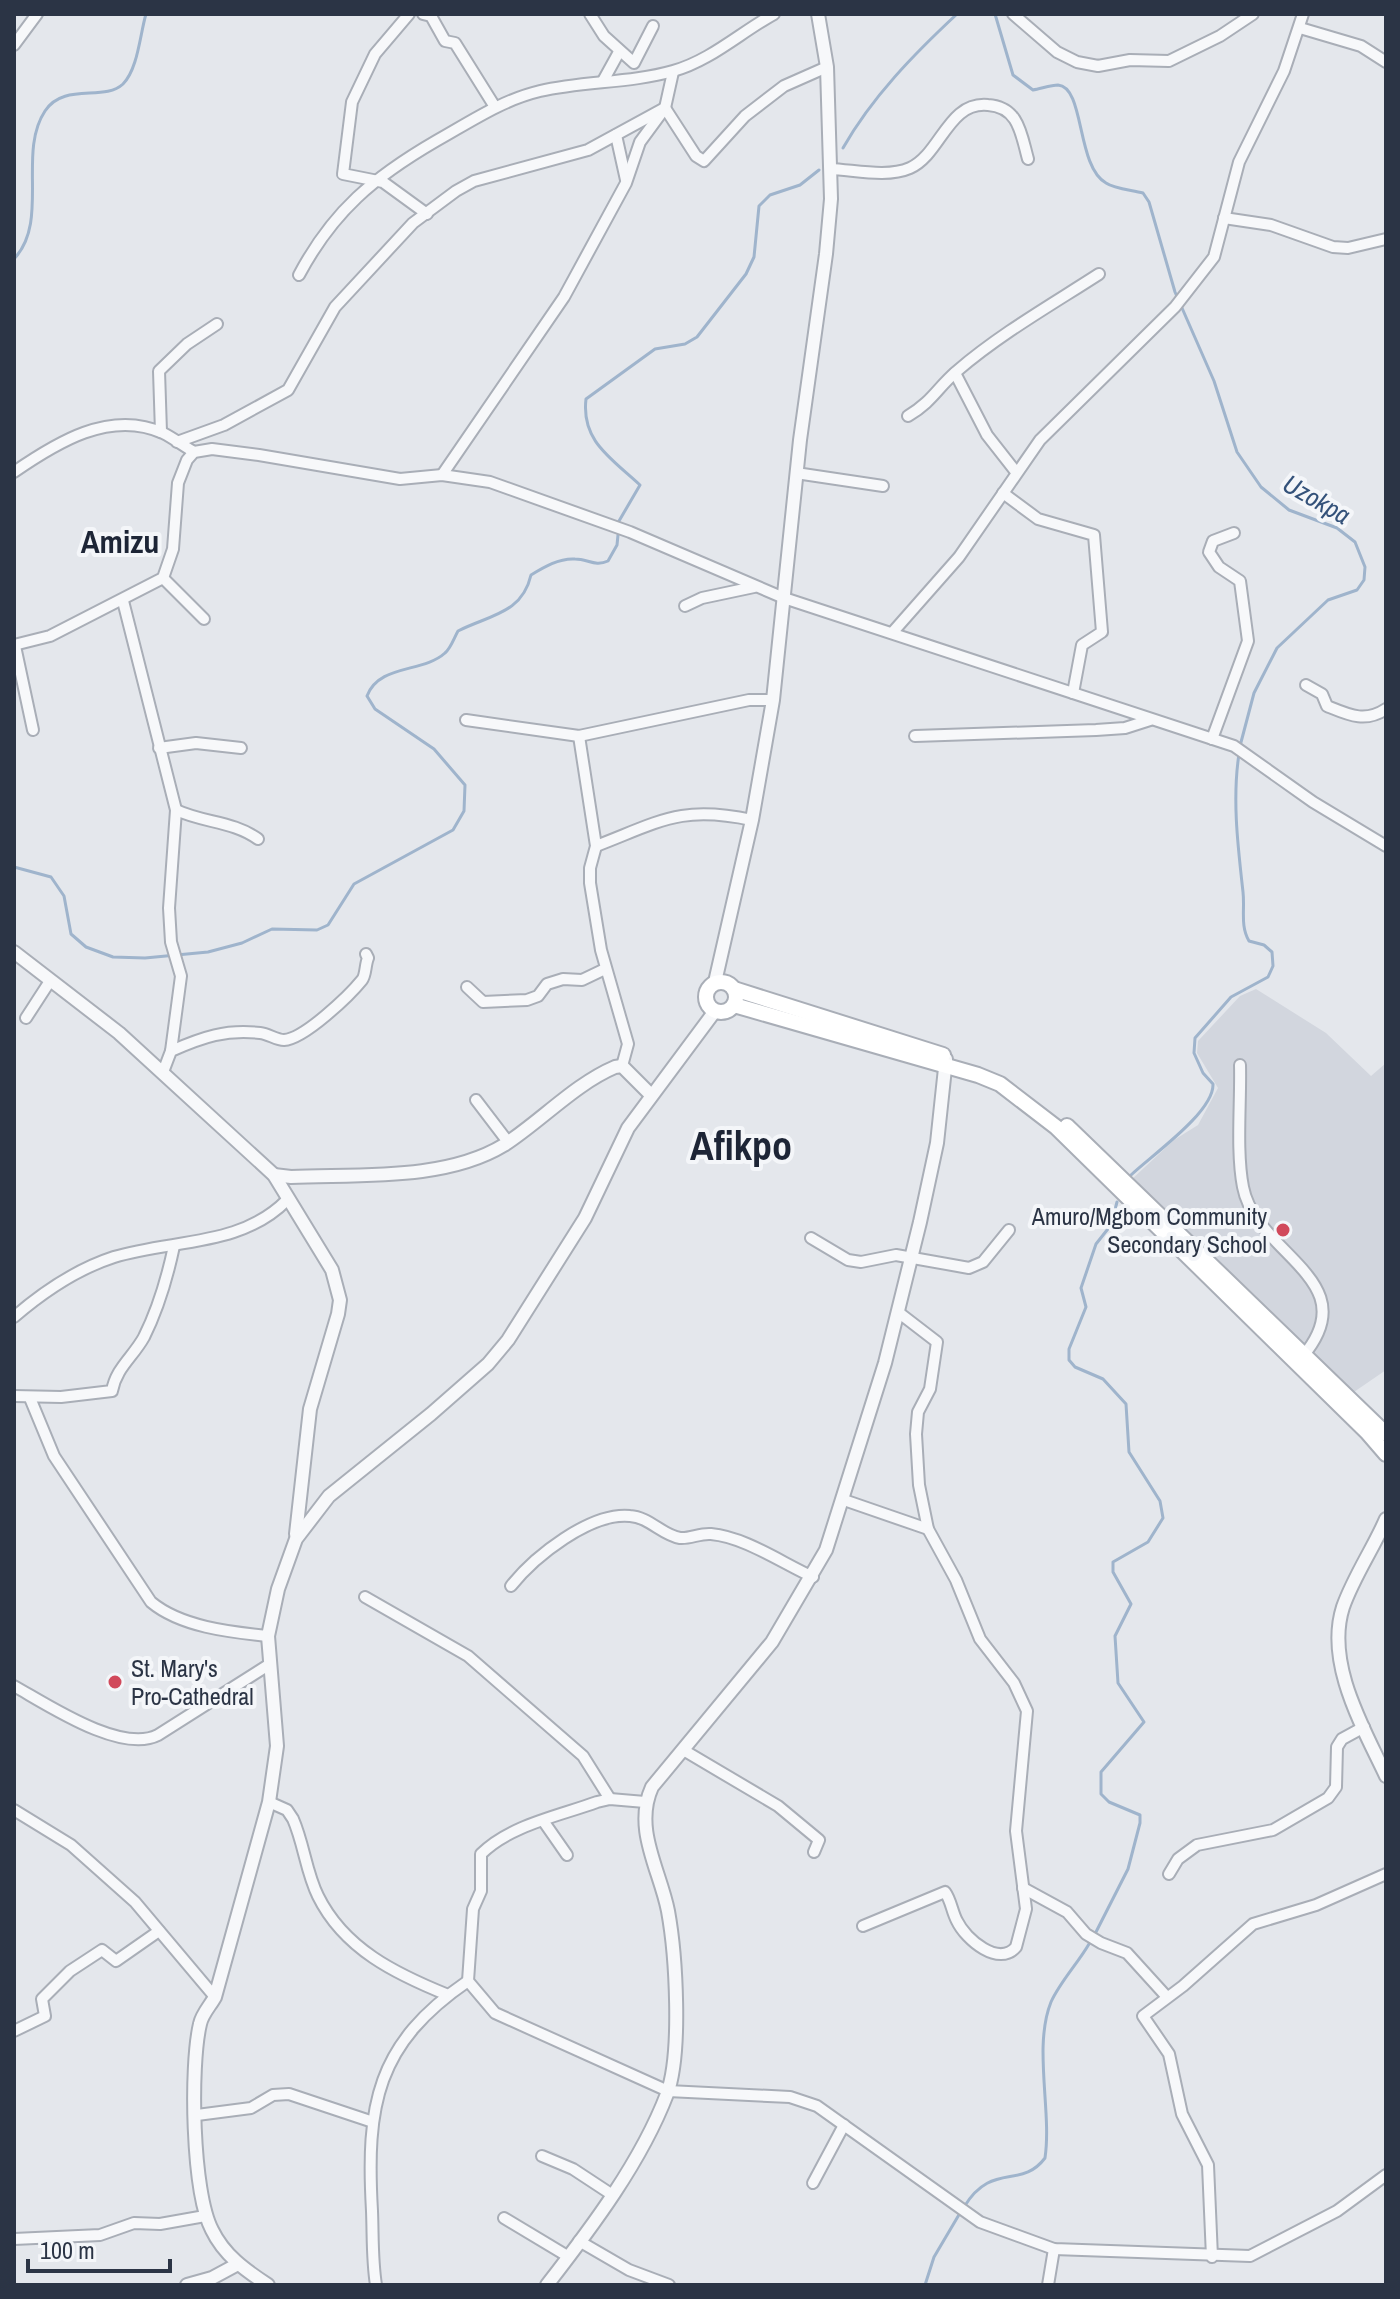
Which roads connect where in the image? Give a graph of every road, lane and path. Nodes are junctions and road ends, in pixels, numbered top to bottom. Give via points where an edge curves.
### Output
1 (37, 14) edge
2 (409, 14) edge
3 (423, 14) edge
4 (590, 14) edge
5 (774, 14) edge
6 (818, 14) edge
7 (1013, 14) edge
8 (1253, 14) edge
9 (1303, 14) edge
10 (653, 26) dead end
11 (1300, 28) junction
12 (14, 45) edge
13 (619, 52) junction
14 (1386, 62) edge
15 (634, 63) junction
16 (827, 67) junction
17 (673, 72) junction
18 (634, 77) junction
19 (603, 81) junction
20 (495, 107) junction
21 (665, 108) junction
22 (616, 135) junction
23 (1028, 159) dead end
24 (830, 169) junction
25 (374, 182) junction
26 (626, 183) junction
27 (427, 214) junction
28 (1224, 218) junction
29 (1386, 239) edge
30 (1099, 274) dead end
31 (299, 275) dead end
32 (217, 324) dead end
33 (955, 373) junction
34 (908, 416) dead end
35 (161, 432) junction
36 (177, 442) junction
37 (194, 452) junction
38 (14, 472) edge
39 (1016, 472) junction
40 (796, 473) junction
41 (442, 475) junction
42 (883, 486) dead end
43 (1003, 493) junction
44 (1234, 533) dead end
45 (163, 578) junction
46 (756, 586) junction
47 (784, 598) junction
48 (123, 601) junction
49 (685, 606) dead end
50 (204, 619) dead end
51 (892, 633) junction
52 (14, 646) edge
53 (1306, 685) dead end
54 (1073, 693) junction
55 (773, 700) junction
56 (1386, 709) edge
57 (466, 720) dead end
58 (1150, 720) junction
59 (33, 730) dead end
60 (579, 736) junction
61 (915, 736) dead end
62 (1212, 739) junction
63 (159, 748) junction
64 (241, 748) dead end
65 (176, 810) junction
66 (752, 820) junction
67 (258, 839) dead end
68 (596, 846) junction
69 (1386, 846) edge
70 (14, 952) edge
71 (366, 954) dead end
72 (605, 969) junction
73 (50, 981) junction
74 (715, 982) junction
75 (467, 987) dead end
76 (734, 997) junction
77 (715, 1011) junction
78 (26, 1018) dead end
79 (171, 1051) junction
80 (946, 1060) junction
81 (1240, 1065) dead end
82 (622, 1066) junction
83 (163, 1072) junction
84 (650, 1094) junction
85 (476, 1100) dead end
86 (508, 1142) junction
87 (274, 1175) junction
88 (305, 1176) junction
89 (287, 1200) junction
90 (1009, 1230) dead end
91 (811, 1238) dead end
92 (174, 1246) junction
93 (911, 1257) junction
94 (898, 1312) junction
95 (14, 1317) edge
96 (1303, 1356) junction
97 (14, 1396) edge
98 (30, 1398) junction
99 (1386, 1434) edge
100 (1386, 1454) edge
101 (301, 1496) junction
102 (326, 1499) junction
103 (844, 1500) junction
104 (1385, 1525) edge
105 (928, 1529) junction
106 (296, 1539) junction
107 (813, 1577) junction
108 (511, 1586) dead end
109 (365, 1597) dead end
110 (268, 1636) junction
111 (270, 1664) junction
112 (14, 1686) edge
113 (1364, 1727) junction
114 (685, 1751) junction
115 (1386, 1776) edge
116 (610, 1799) junction
117 (269, 1802) junction
118 (645, 1802) junction
119 (14, 1810) edge
120 (544, 1822) junction
121 (814, 1852) dead end
122 (567, 1855) dead end
123 (1169, 1874) dead end
124 (1386, 1874) edge
125 (1023, 1888) junction
126 (863, 1926) dead end
127 (159, 1931) junction
128 (468, 1981) junction
129 (448, 1995) junction
130 (215, 1997) junction
131 (1167, 1997) junction
132 (14, 2031) edge
133 (668, 2091) junction
134 (197, 2115) junction
135 (373, 2122) junction
136 (844, 2125) junction
137 (542, 2156) dead end
138 (1386, 2175) edge
139 (813, 2183) dead end
140 (611, 2194) junction
141 (205, 2216) junction
142 (504, 2218) dead end
143 (14, 2239) edge
144 (579, 2241) junction
145 (1054, 2249) junction
146 (569, 2257) junction
147 (1212, 2257) junction
148 (238, 2264) junction
149 (187, 2285) edge
150 (268, 2285) edge
151 (376, 2285) edge
152 (547, 2285) edge
153 (669, 2285) edge
154 (1048, 2285) edge

1 - 12 street
2 - 25 street via 375,54 352,102 343,174
3 - 20 street via 431,16 445,41 455,43
4 - 13 street
5 - 17 street
6 - 16 street
7 - 8 street via 1057,52 1098,66 1169,61
9 - 11 street
10 - 15 street
11 - 14 street via 1361,46
11 - 28 street via 1239,162
13 - 15 street
13 - 19 street
15 - 18 street
16 - 21 street via 784,86 745,116 704,161
16 - 24 street
17 - 18 street
17 - 21 street
18 - 19 street
19 - 20 street via 546,90
20 - 25 street
21 - 22 street
21 - 26 street via 640,142
22 - 26 street
22 - 27 street via 588,150 474,181
23 - 24 street via 1012,113 985,104 952,120 911,167 891,173
24 - 40 street via 826,254
25 - 27 street via 383,182
25 - 31 street via 318,240
26 - 41 street via 564,297
27 - 36 street via 335,307 288,390 224,425
28 - 29 street via 1271,225 1333,247
28 - 39 street via 1214,257 1184,297 1069,408
30 - 33 street
32 - 35 street via 159,371
33 - 34 street via 931,403
33 - 39 street via 987,435
35 - 36 street
35 - 38 street via 119,424 88,431
36 - 37 street
37 - 41 street via 259,455 400,479
37 - 45 street via 178,483 173,549
39 - 43 street
40 - 42 street
40 - 47 street
41 - 46 street via 490,482 630,532
43 - 51 street via 959,557
43 - 54 street via 1038,519 1094,535 1102,632 1082,645
44 - 62 street via 1213,541 1209,552 1219,567 1240,581 1248,641
45 - 48 street
45 - 50 street
46 - 47 street
46 - 49 street
47 - 51 street
47 - 55 street
48 - 52 street via 50,636
48 - 63 street
51 - 54 street
52 - 59 street
53 - 56 street via 1322,694 1327,706 1352,717 1374,717
54 - 58 street
55 - 60 street via 749,700
55 - 66 street
57 - 60 street
58 - 61 street via 1096,730
58 - 62 street
60 - 68 street
62 - 69 street via 1240,748 1313,802
63 - 64 street via 196,743
63 - 65 street
65 - 67 street via 195,819 240,826
65 - 79 street via 169,908 181,976
66 - 68 street via 714,812 678,815
66 - 74 street
68 - 72 street via 590,883
70 - 73 street
71 - 79 street via 362,980 293,1038 234,1030
72 - 75 street via 582,980 547,984 538,996 513,1003 483,1002
72 - 82 street via 628,1044
73 - 78 street
73 - 83 street
74 - 76 main road via 726,983
74 - 77 main road via 706,998
76 - 77 main road via 726,1011
76 - 80 main road
77 - 84 street
79 - 83 street
80 - 93 street via 937,1143
80 - 96 main road via 1004,1078 1052,1112
80 - 100 main road via 1000,1084 1056,1127
81 - 96 street via 1243,1189 1271,1238 1315,1282 1324,1309 1323,1328
82 - 84 street
82 - 86 street via 605,1071
83 - 87 street
84 - 102 street via 585,1218 498,1352
85 - 86 street
86 - 88 street via 451,1165
87 - 88 street
87 - 89 street
88 - 89 street
89 - 92 street via 267,1217 223,1237
89 - 101 street via 332,1270 340,1300 310,1409
90 - 93 street via 977,1267
91 - 93 street via 848,1260 887,1254
92 - 95 street via 112,1258 70,1277
92 - 98 street via 164,1294 142,1340 118,1371 112,1391
93 - 94 street
94 - 103 street
94 - 105 street via 937,1342 916,1434
96 - 99 main road
97 - 98 street
98 - 110 street via 54,1456 151,1602 181,1619
101 - 102 street via 311,1502
101 - 106 street
102 - 106 street
103 - 105 street
103 - 107 street
104 - 113 street via 1343,1608 1337,1640
105 - 125 street via 980,1639 1019,1690 1027,1711 1016,1831
106 - 110 street
107 - 108 street via 729,1538 677,1537 628,1515 552,1545
107 - 114 street via 772,1642
109 - 116 street via 468,1656 583,1756
110 - 111 street
111 - 112 street via 141,1741 119,1738
111 - 117 street via 277,1746
113 - 115 street
113 - 123 street via 1337,1747 1336,1787 1328,1798 1273,1830 1197,1845
114 - 118 street
114 - 121 street via 798,1820 819,1840
116 - 118 street
116 - 120 street
117 - 129 street via 287,1810 317,1894 361,1951
117 - 130 street
118 - 133 street via 650,1851 673,1939 674,2045
119 - 127 street via 71,1845
120 - 122 street
120 - 128 street via 513,1833 481,1854
124 - 131 street via 1316,1905 1253,1924
125 - 126 street via 1024,1927 1016,1947 1003,1956 995,1956 958,1925 945,1892
125 - 131 street via 1067,1912 1086,1934 1127,1953
127 - 130 street
127 - 132 street via 116,1961 102,1950 91,1957 42,1999 45,2016
128 - 129 street
128 - 133 street via 495,2013
129 - 135 street via 419,2018 399,2049 379,2090
130 - 134 street via 201,2020 194,2059
131 - 147 street via 1143,2016 1169,2054 1182,2114 1208,2165
133 - 136 street via 790,2097 817,2106
133 - 140 street via 635,2159
134 - 135 street via 251,2108 273,2095 289,2094
134 - 141 street
135 - 151 street via 371,2257
136 - 139 street
136 - 145 street via 980,2222
137 - 140 street
138 - 147 street via 1337,2211 1270,2248 1250,2256
140 - 144 street
141 - 143 street via 134,2223 100,2235
141 - 148 street
142 - 146 street
144 - 146 street
144 - 153 street via 629,2270
145 - 147 street
145 - 154 street
146 - 152 street
148 - 149 street
148 - 150 street

